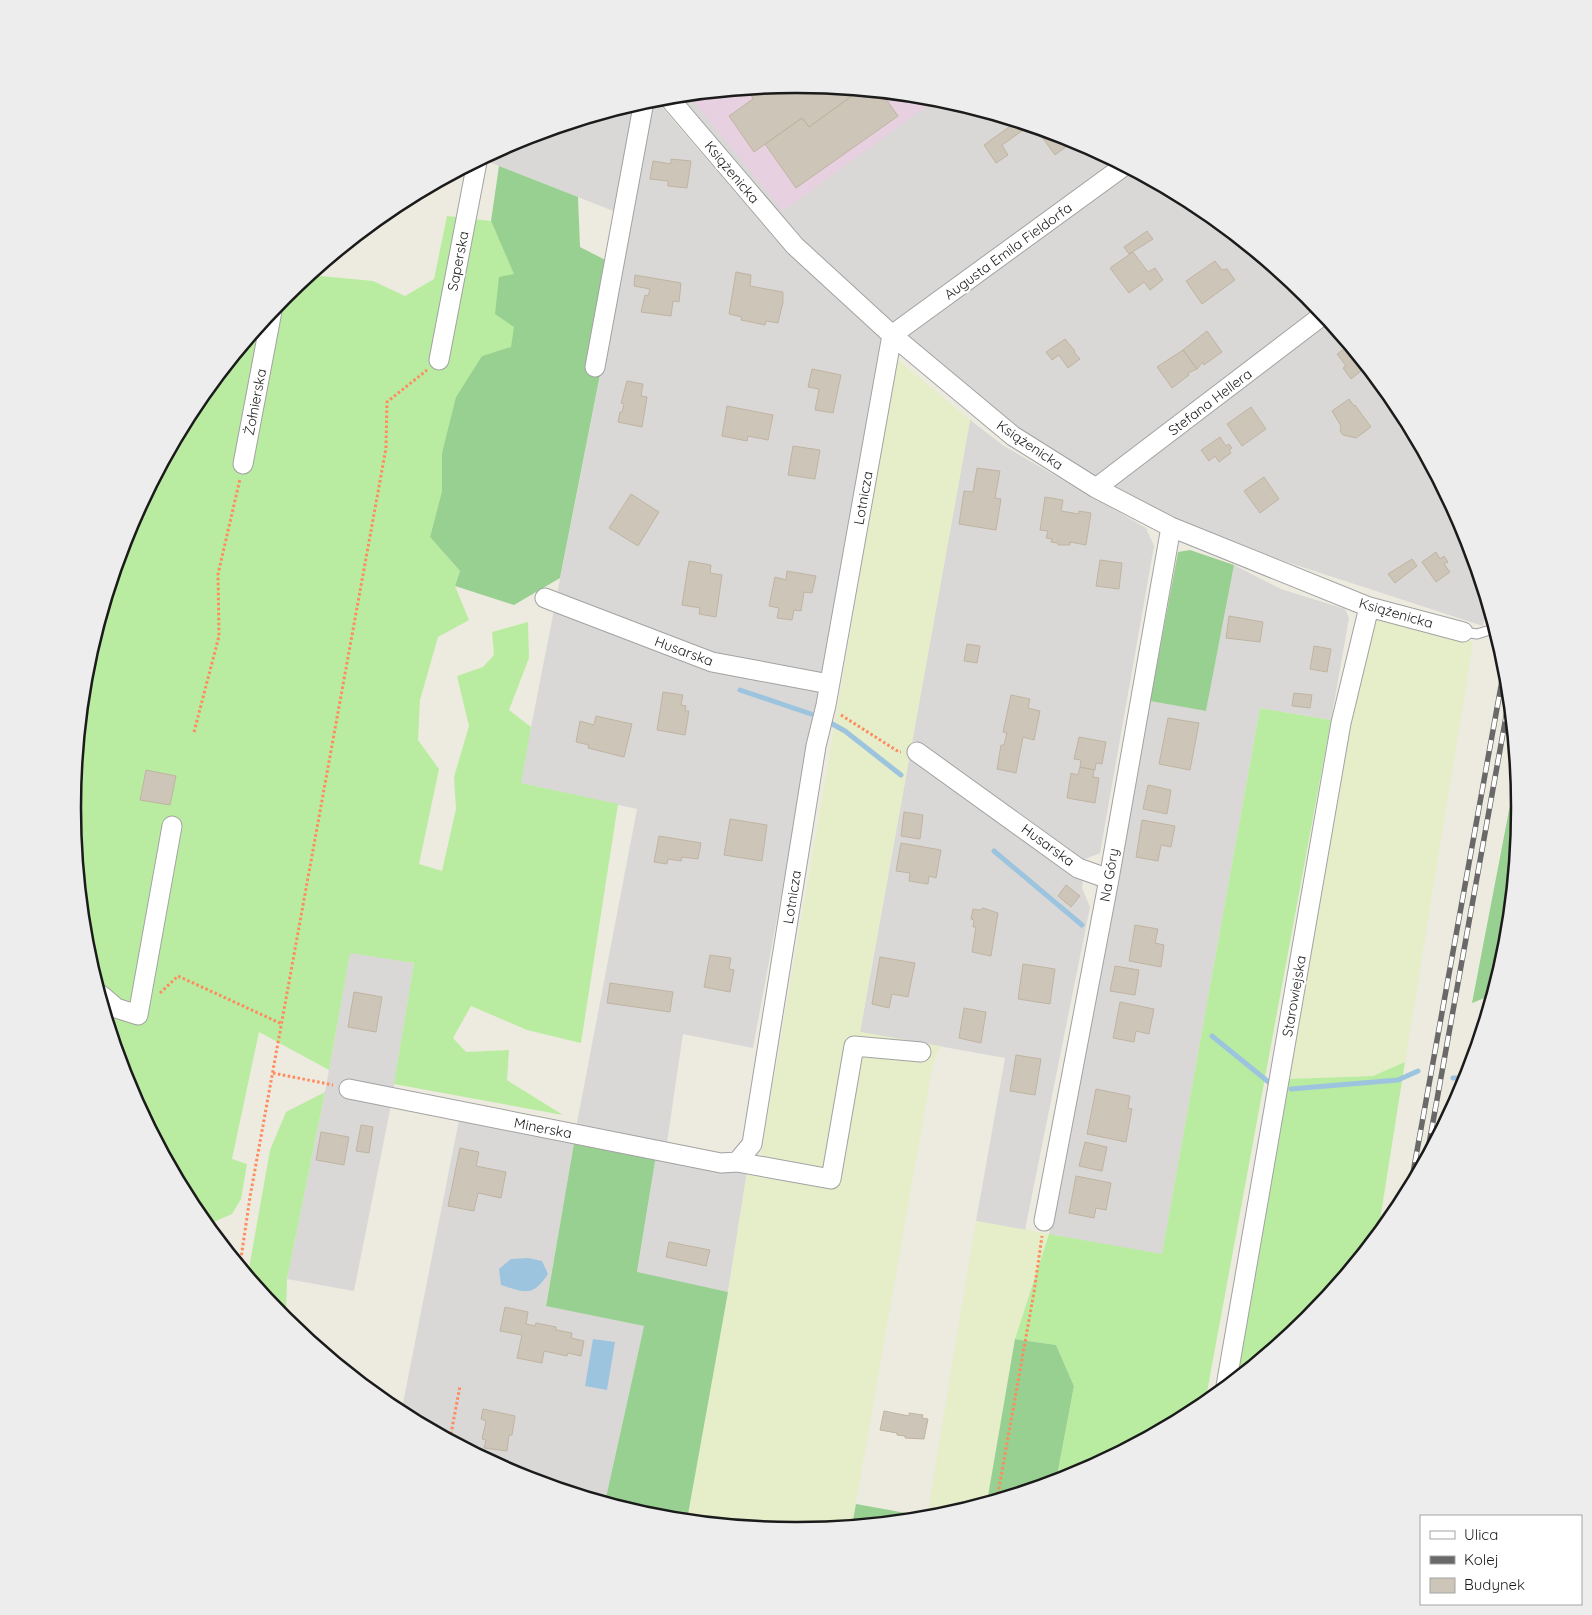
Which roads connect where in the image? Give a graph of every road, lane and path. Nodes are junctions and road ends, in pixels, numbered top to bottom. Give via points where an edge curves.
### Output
1 (674, 103) edge
2 (642, 109) edge
3 (476, 168) edge
4 (1119, 170) edge
5 (1318, 320) edge
6 (269, 325) edge
7 (892, 335) junction
8 (439, 360) joint
9 (596, 367) dead end
10 (243, 464) joint
11 (1096, 488) junction
12 (1172, 528) junction
13 (545, 598) dead end
14 (1369, 607) junction
15 (1488, 631) edge
16 (1463, 632) joint
17 (829, 684) junction
18 (826, 705) junction
19 (194, 732) dead end
20 (918, 752) joint
21 (172, 826) dead end
22 (1109, 879) junction
23 (158, 995) dead end
24 (109, 1002) edge
25 (282, 1024) junction
26 (922, 1052) dead end
27 (273, 1073) junction
28 (349, 1088) joint
29 (738, 1162) junction
30 (1044, 1221) joint
31 (241, 1258) edge
32 (1227, 1378) edge
33 (460, 1386) dead end
34 (451, 1433) edge
35 (998, 1493) edge

1 - 7 street, Książenicka via 795,246
2 - 9 street
3 - 8 street, Saperska
4 - 7 street, Augusta Emila Fieldorfa
5 - 11 street, Stefana Hellera
6 - 10 street, Żołnierska
7 - 11 street, Książenicka via 1013,436
7 - 17 street, Lotnicza
8 - 25 path via 387,402 386,448
10 - 19 path via 218,574 219,636
11 - 12 street, Książenicka
12 - 14 street, Książenicka
12 - 22 street, Na Góry
13 - 17 street, Husarska via 712,662
14 - 16 street, Książenicka
14 - 32 street, Starowiejska via 1341,722
15 - 16 lane via 1477,634
17 - 18 street, Lotnicza
18 - 20 path via 898,752
18 - 29 street, Lotnicza via 816,746 752,1144
20 - 22 street, Husarska via 1078,868
21 - 24 street via 138,1014 116,1008
22 - 30 street, Na Góry
23 - 25 path via 178,976
25 - 27 path
26 - 29 street via 854,1046 831,1179
27 - 28 path
27 - 31 path
28 - 29 street, Minerska via 721,1163
30 - 35 path
33 - 34 path

